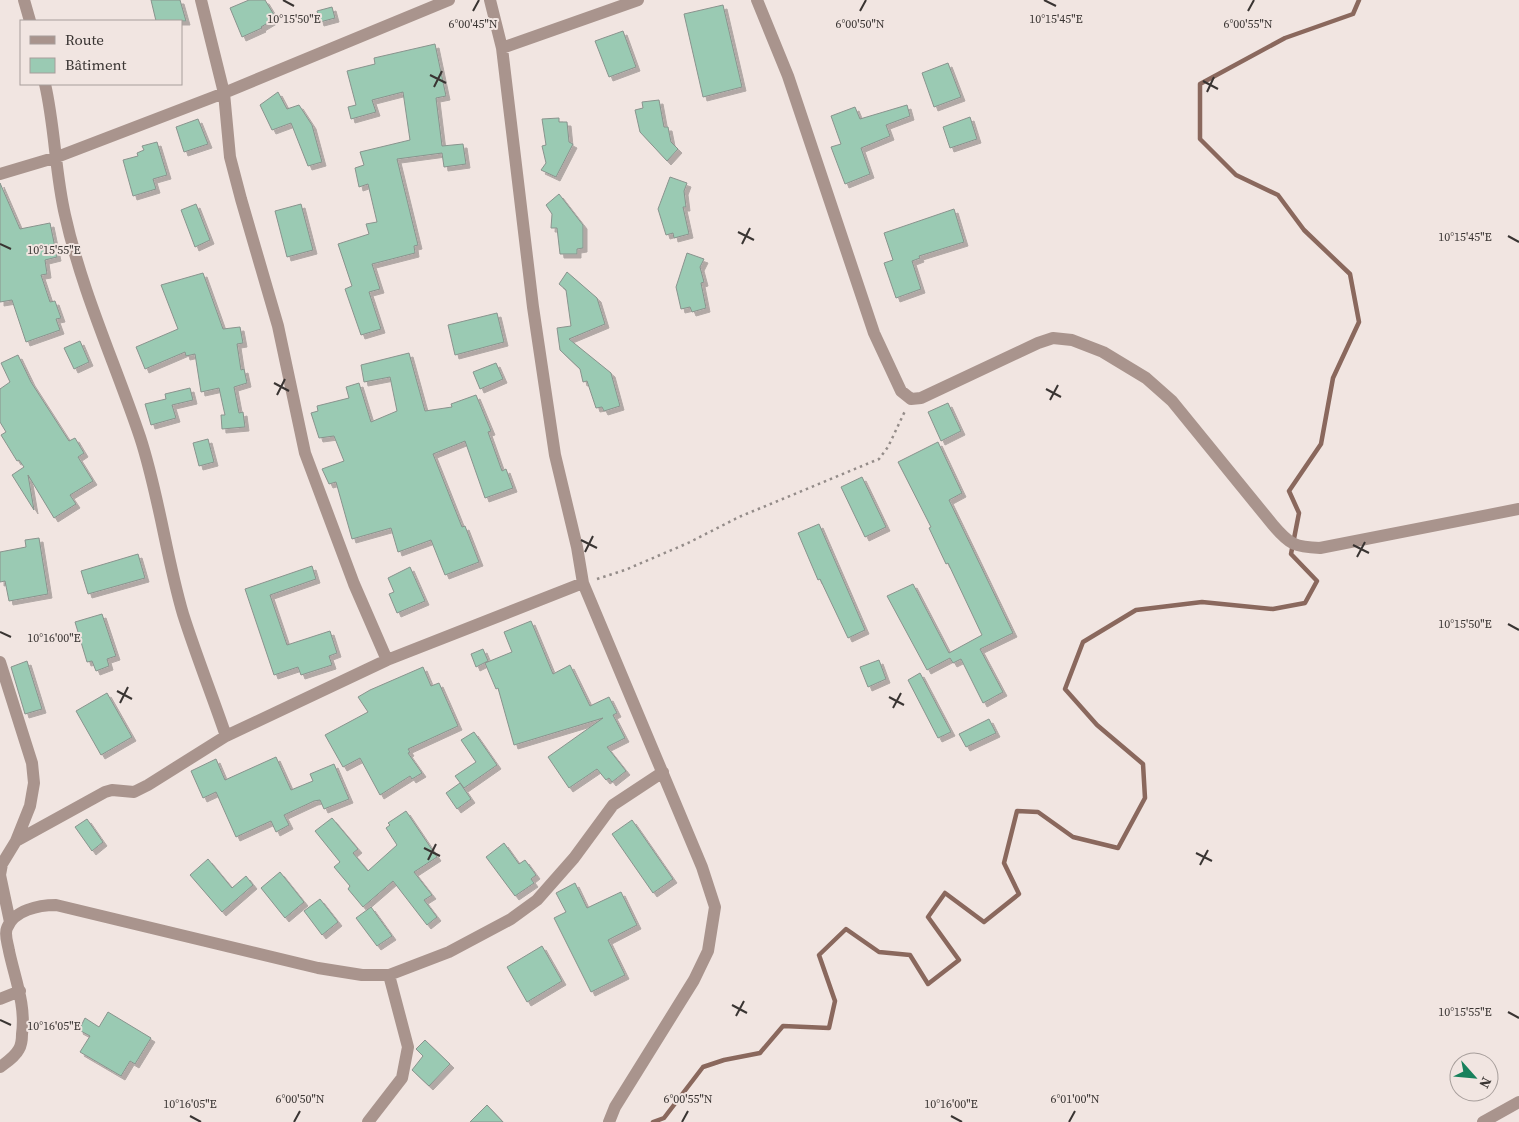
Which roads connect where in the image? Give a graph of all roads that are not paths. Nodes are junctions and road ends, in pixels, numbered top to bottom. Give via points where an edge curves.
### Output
1 (24, 0) edge
2 (201, 0) edge
3 (450, 0) edge
4 (490, 0) edge
5 (638, 0) edge
6 (757, 0) edge
7 (30, 20) edge
8 (502, 48) junction
9 (45, 85) edge
10 (224, 92) junction
11 (56, 157) junction
12 (0, 174) edge
13 (1519, 509) edge
14 (583, 583) junction
15 (387, 660) junction
16 (0, 662) edge
17 (226, 736) junction
18 (663, 772) junction
19 (16, 841) junction
20 (10, 922) junction
21 (389, 975) junction
22 (20, 991) junction
23 (0, 999) edge
24 (0, 1067) edge
25 (1519, 1102) edge
26 (368, 1122) edge
27 (609, 1122) edge
28 (1483, 1122) edge

1 - 7 street
2 - 10 street
3 - 10 street
4 - 8 street
5 - 8 street
6 - 13 street via 788,76 874,332 898,386 911,399 921,398 1038,343 1053,338 1072,340 1103,352 1146,378 1172,400 1285,540 1300,547 1320,548
8 - 14 street via 533,307 555,455 578,547
9 - 11 street
10 - 11 street
10 - 15 street via 230,157 278,326 305,453 354,584
11 - 12 street
11 - 17 street via 65,214 82,276 140,437 183,614
14 - 15 street
14 - 18 street
15 - 17 street
16 - 19 street via 32,763 34,784 30,806
17 - 19 street via 134,792 105,792
18 - 21 street via 613,804 574,858 531,905 449,952
18 - 27 street via 702,867 714,906 708,951 694,980 615,1106
19 - 20 street via 2,864 0,875
20 - 21 street via 22,911 56,905 318,968 362,975
20 - 22 street via 6,930 7,940
21 - 26 street via 408,1046 402,1078
22 - 23 street
22 - 24 street via 21,1046
25 - 28 street

